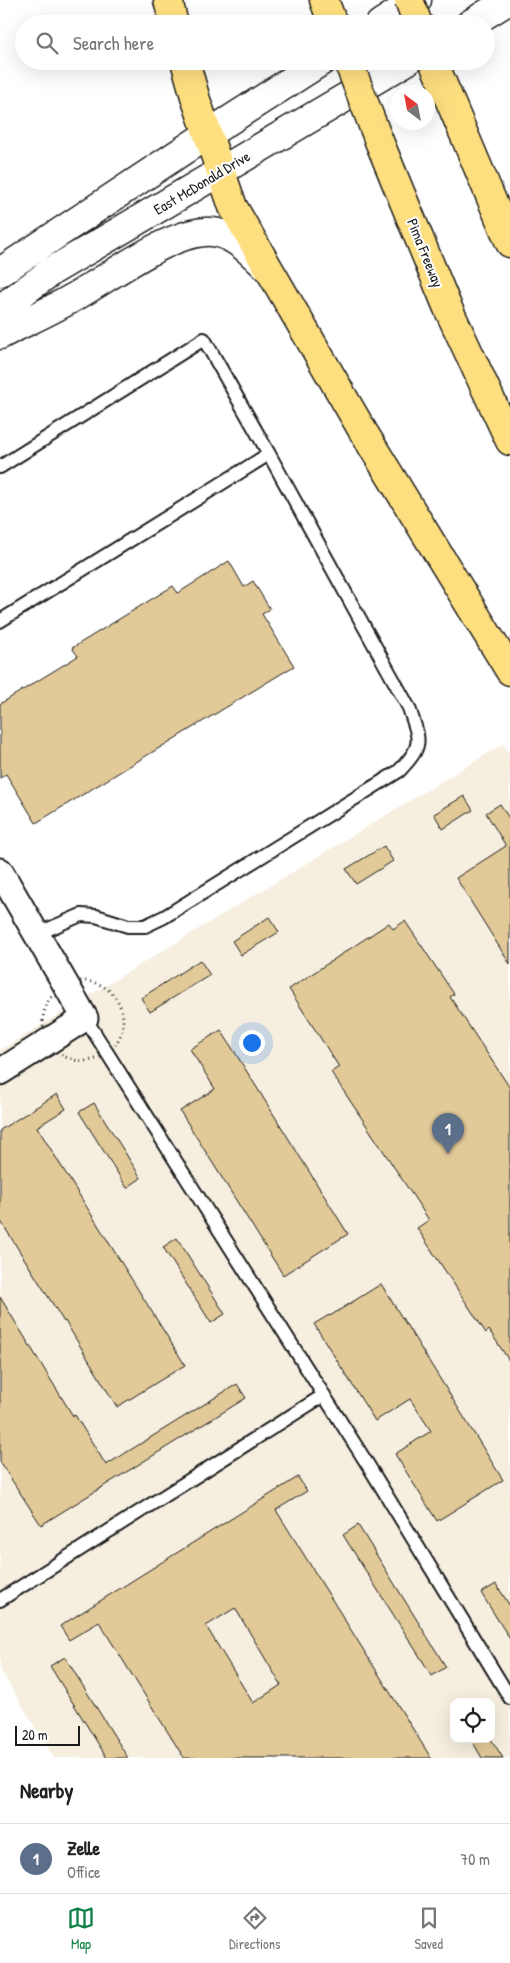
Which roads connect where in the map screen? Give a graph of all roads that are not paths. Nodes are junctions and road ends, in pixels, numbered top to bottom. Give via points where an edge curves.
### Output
1 (168, 0) edge
2 (324, 0) edge
3 (409, 0) edge
4 (417, 0) edge
5 (509, 0) edge
6 (172, 15) edge
7 (330, 15) edge
8 (394, 15) edge
9 (415, 15) edge
10 (485, 15) edge
11 (188, 70) edge
12 (308, 70) edge
13 (351, 70) edge
14 (392, 70) edge
15 (438, 70) edge
16 (208, 134) junction
17 (221, 172) junction
18 (510, 243) edge
19 (269, 271) junction
20 (0, 272) edge
21 (0, 309) edge
22 (0, 335) edge
23 (510, 441) edge
24 (269, 454) junction
25 (0, 467) edge
26 (0, 621) edge
27 (510, 671) edge
28 (0, 871) edge
29 (37, 934) junction
30 (85, 1018) junction
31 (0, 1072) edge
32 (324, 1395) junction
33 (0, 1600) edge
34 (510, 1698) edge

1 - 6 highway
2 - 7 highway
3 - 9 highway, bridge
4 - 8 main road
5 - 10 main road
11 - 16 highway
12 - 16 main road
13 - 23 highway, Pima Freeway, bridge via 447,306
14 - 17 main road, East McDonald Drive
15 - 18 highway
16 - 17 highway
16 - 20 main road
17 - 19 highway via 233,207
17 - 21 main road, East McDonald Drive via 52,271
19 - 22 main road via 248,248 226,235 188,234 163,244 68,300
19 - 27 highway via 399,492
24 - 25 lane via 204,339
24 - 26 lane
24 - 29 lane via 409,708 418,736 414,755 399,771 164,917 145,926 128,926 81,915
28 - 29 street
29 - 30 street
30 - 31 street
30 - 32 lane
32 - 33 lane
32 - 34 lane

